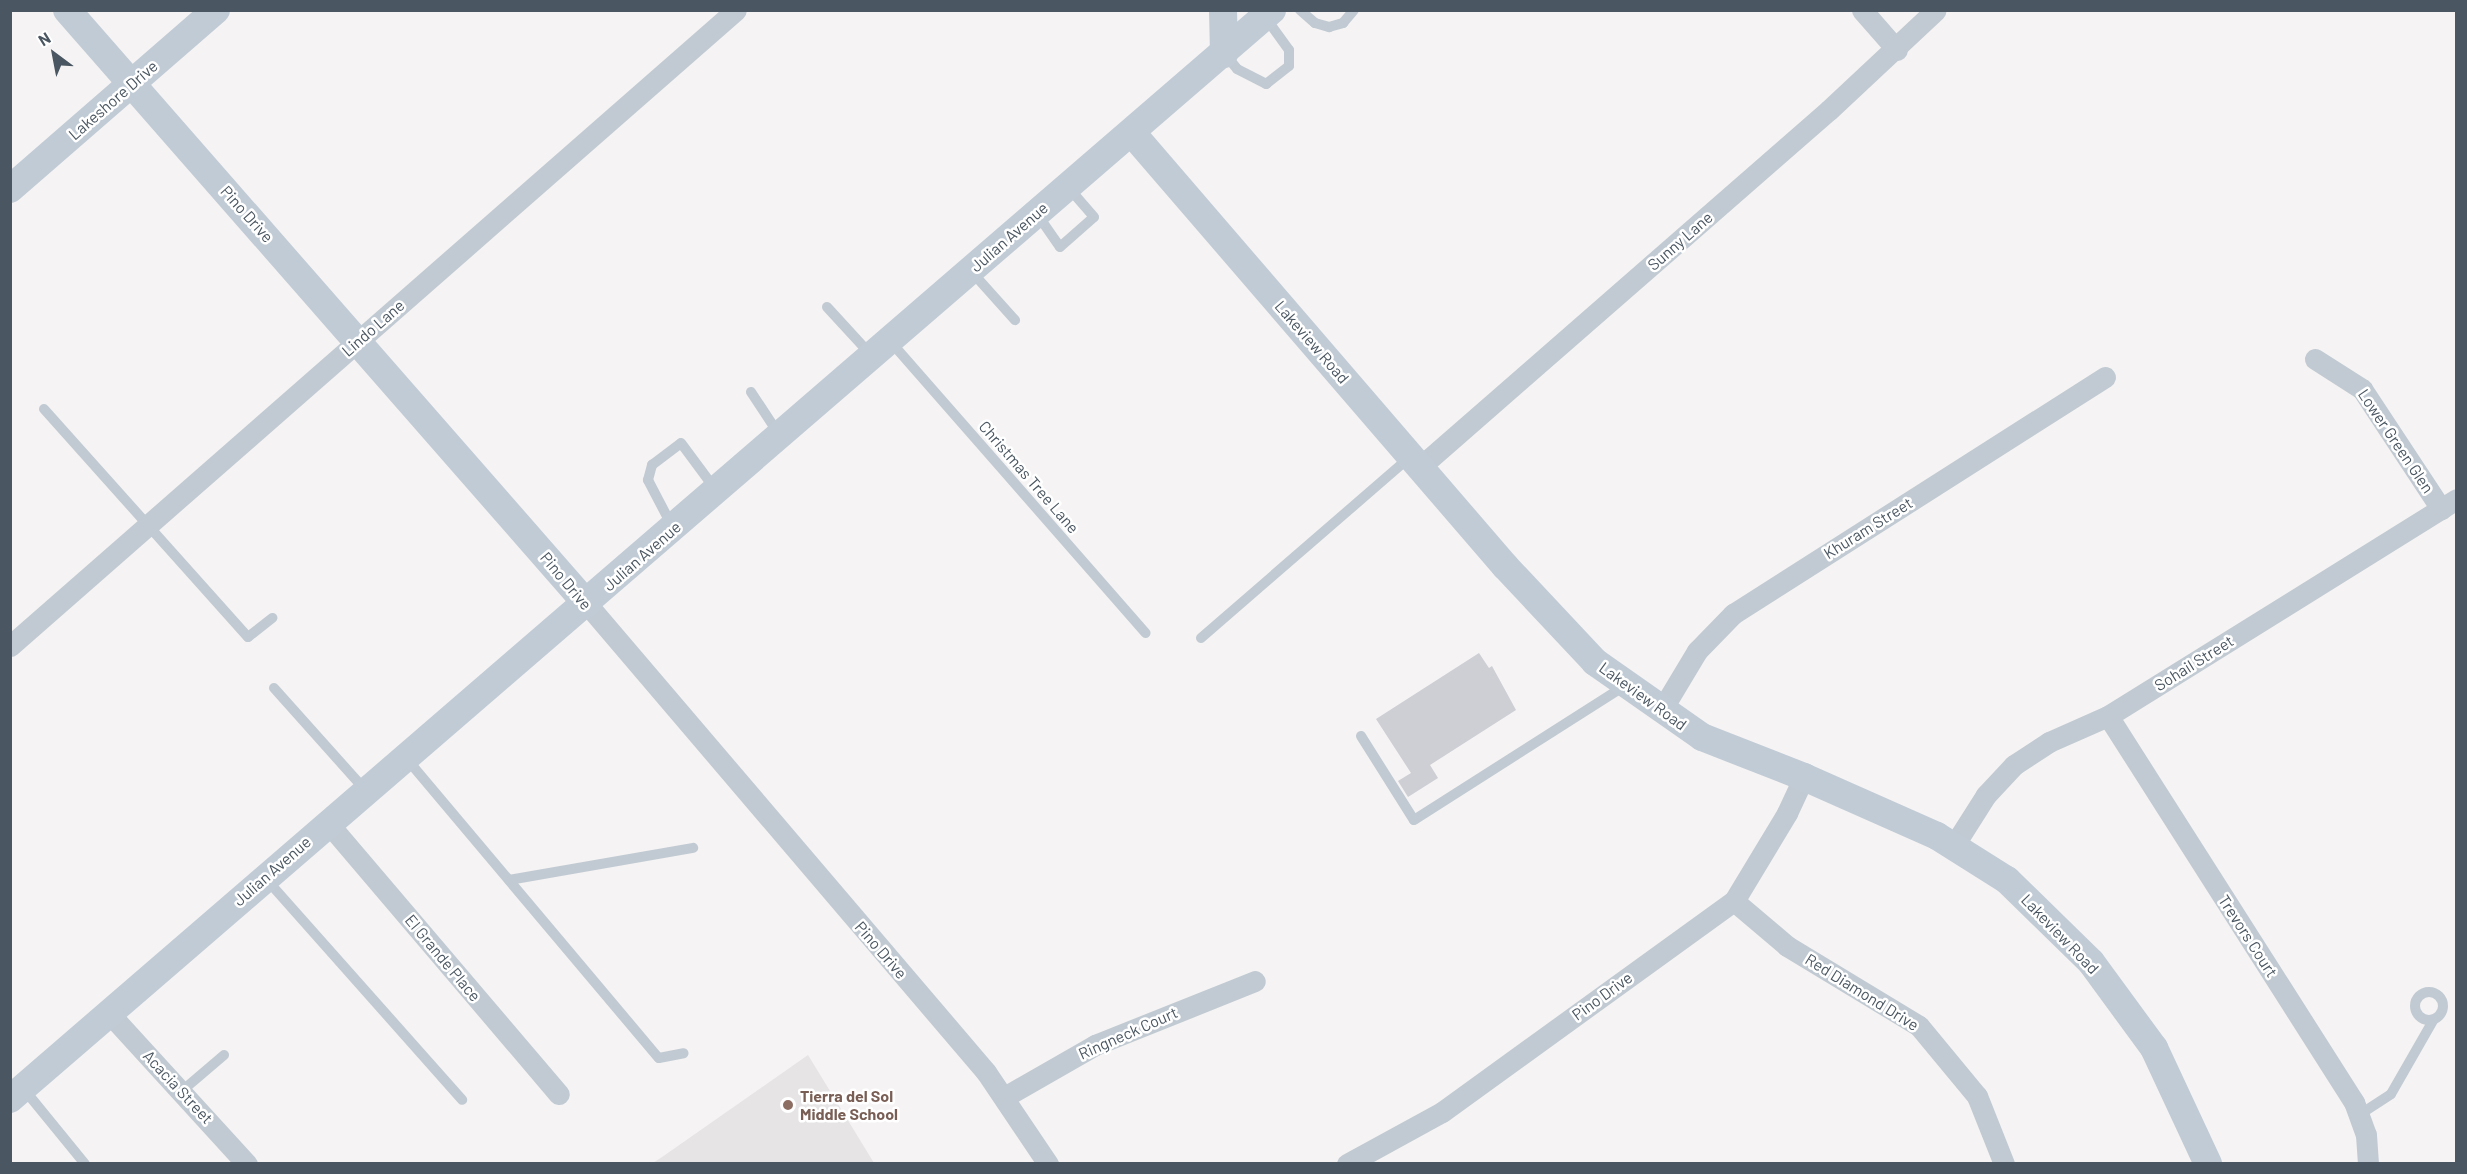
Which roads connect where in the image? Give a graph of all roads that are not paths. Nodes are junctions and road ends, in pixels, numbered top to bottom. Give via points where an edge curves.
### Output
1 (67, 10) edge
2 (216, 10) edge
3 (736, 10) edge
4 (1223, 10) edge
5 (1300, 10) edge
6 (1354, 10) edge
7 (1862, 10) edge
8 (1936, 10) edge
9 (1268, 14) edge
10 (1897, 50) junction
11 (1224, 54) junction
12 (132, 84) junction
13 (1132, 133) junction
14 (1068, 187) junction
15 (10, 189) edge
16 (1037, 214) junction
17 (971, 271) junction
18 (827, 307) dead end
19 (1015, 321) dead end
20 (359, 340) junction
21 (881, 349) junction
22 (2315, 359) dead end
23 (2105, 377) dead end
24 (751, 392) dead end
25 (44, 409) dead end
26 (780, 436) junction
27 (1415, 462) junction
28 (717, 491) junction
29 (2449, 504) edge
30 (147, 526) junction
31 (674, 528) junction
32 (587, 604) junction
33 (272, 618) dead end
34 (1146, 633) dead end
35 (1201, 638) dead end
36 (10, 646) edge
37 (1624, 686) junction
38 (274, 688) dead end
39 (1662, 711) junction
40 (2108, 716) junction
41 (1361, 735) dead end
42 (406, 758) junction
43 (1804, 777) junction
44 (366, 792) junction
45 (328, 823) junction
46 (693, 848) dead end
47 (1953, 848) junction
48 (265, 878) junction
49 (509, 880) junction
50 (1734, 901) junction
51 (1255, 981) dead end
52 (108, 1012) junction
53 (2434, 1019) dead end
54 (684, 1053) dead end
55 (224, 1055) dead end
56 (183, 1090) junction
57 (17, 1094) edge
58 (559, 1094) dead end
59 (1006, 1096) junction
60 (462, 1100) dead end
61 (2359, 1115) junction
62 (85, 1164) edge
63 (247, 1164) edge
64 (1048, 1164) edge
65 (1347, 1164) edge
66 (2004, 1164) edge
67 (2208, 1164) edge
68 (2367, 1164) edge

1 - 12 street, Pino Drive
2 - 12 street, Lakeshore Drive
3 - 20 street, Lindo Lane
4 - 11 street
5 - 6 lane via 1315,23 1329,27 1342,24
7 - 10 street
8 - 10 street, Sunny Lane
9 - 11 street, Julian Avenue
9 - 11 lane via 1288,50 1289,66 1266,84 1237,69
10 - 27 street, Sunny Lane
11 - 13 street, Julian Avenue
12 - 15 street, Lakeshore Drive
12 - 20 street, Pino Drive
13 - 14 street, Julian Avenue
13 - 27 street, Lakeview Road
14 - 16 street, Julian Avenue
14 - 16 lane via 1094,217 1060,247
16 - 17 street, Julian Avenue
17 - 19 lane
17 - 21 street, Julian Avenue
18 - 21 lane, Christmas Tree Lane
20 - 30 street, Lindo Lane
20 - 32 street, Pino Drive
21 - 26 street, Julian Avenue
21 - 34 lane, Christmas Tree Lane
22 - 29 street, Lower Green Glen via 2362,389
23 - 39 street, Khuram Street via 1733,614 1696,651
24 - 26 lane
25 - 30 lane
26 - 28 street, Julian Avenue
27 - 35 lane
27 - 37 street, Lakeview Road via 1565,633
28 - 31 street, Julian Avenue
28 - 31 lane via 681,442 652,465 648,480
29 - 40 street, Sohail Street
30 - 33 lane via 248,637
30 - 36 street, Lindo Lane
31 - 32 street, Julian Avenue
32 - 42 street, Julian Avenue
32 - 59 street, Pino Drive
37 - 39 street, Lakeview Road
37 - 41 lane via 1414,820
38 - 44 lane
39 - 43 street, Lakeview Road via 1702,737
40 - 47 street, Sohail Street via 2049,742 2014,765 1986,795
40 - 61 street, Trevors Court
42 - 44 street, Julian Avenue
42 - 49 lane
43 - 47 street, Lakeview Road via 1936,836
43 - 50 street, Pino Drive
44 - 45 street, Julian Avenue
45 - 48 street, Julian Avenue
45 - 58 street, El Grande Place
46 - 49 lane
47 - 67 street, Lakeview Road via 2007,880 2091,962 2154,1048
48 - 52 street, Julian Avenue
48 - 60 lane
49 - 54 lane via 659,1058
50 - 65 street, Pino Drive via 1442,1112
50 - 66 street, Red Diamond Drive via 1787,946 1919,1026 1977,1096
51 - 59 street, Ringneck Court via 1095,1045
52 - 56 street, Acacia Street
52 - 57 street, Julian Avenue
53 - 61 lane via 2391,1094
55 - 56 lane
56 - 63 street, Acacia Street
57 - 62 lane
59 - 64 street, Pino Drive
61 - 68 street, Trevors Court via 2366,1135

